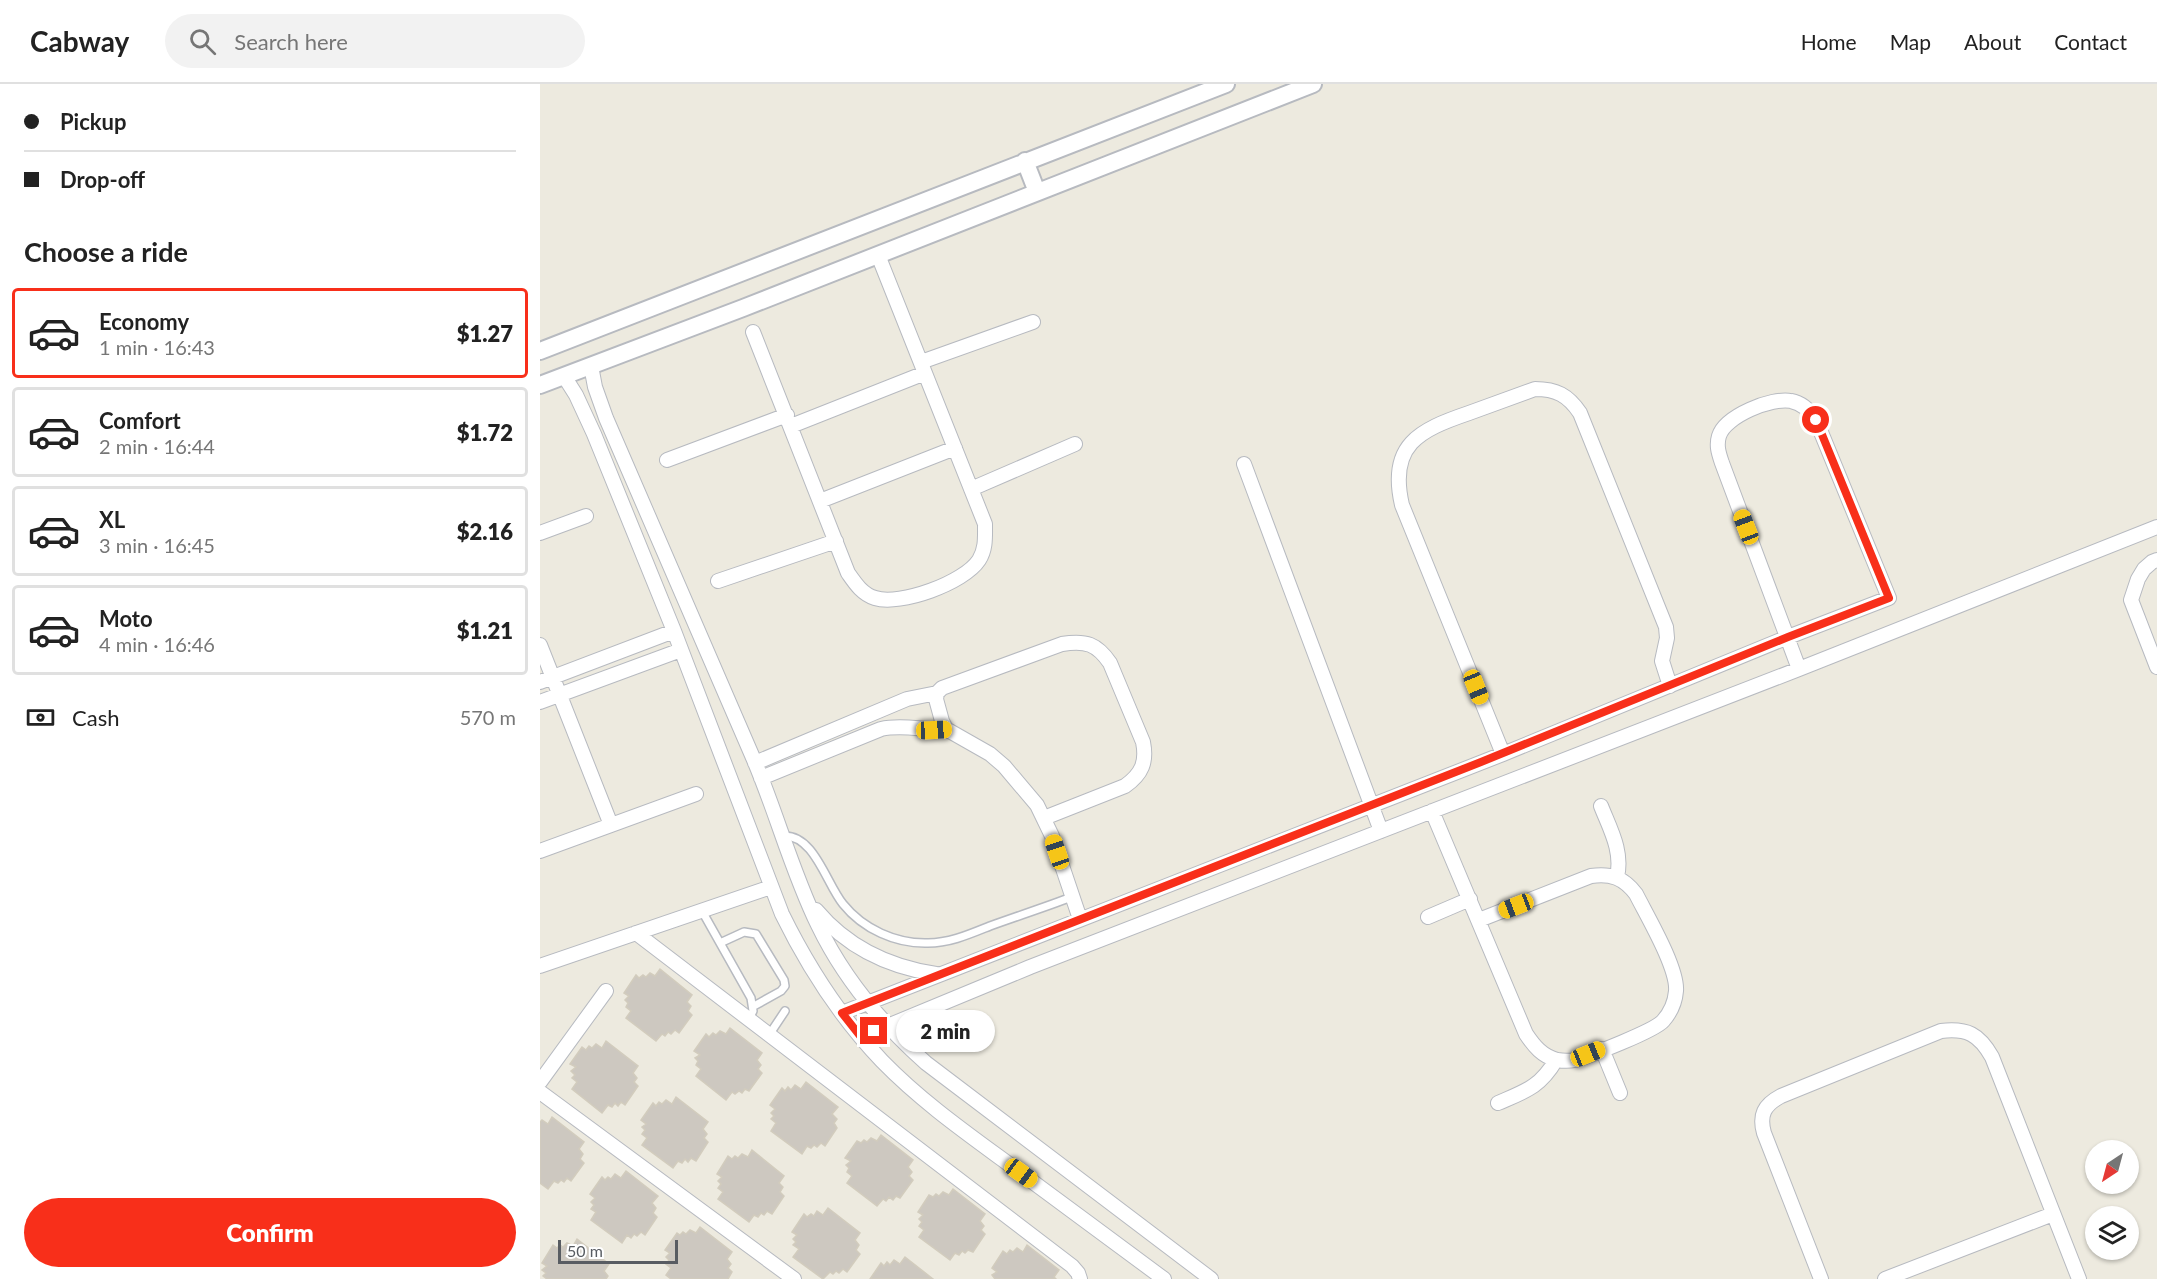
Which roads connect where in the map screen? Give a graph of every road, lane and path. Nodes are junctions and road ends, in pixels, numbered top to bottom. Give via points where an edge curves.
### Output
1 (1226, 84) edge
2 (1313, 84) edge
3 (1025, 161) junction
4 (1037, 192) junction
5 (878, 255) junction
6 (1033, 322) dead end
7 (753, 332) dead end
8 (540, 351) edge
9 (591, 366) junction
10 (923, 368) junction
11 (564, 376) junction
12 (540, 385) edge
13 (789, 420) junction
14 (1075, 444) dead end
15 (955, 448) junction
16 (667, 460) dead end
17 (1244, 464) dead end
18 (971, 489) junction
19 (820, 501) junction
20 (586, 516) dead end
21 (2157, 527) edge
22 (540, 533) edge
23 (836, 541) junction
24 (2157, 560) edge
25 (718, 581) dead end
26 (674, 631) junction
27 (1788, 637) junction
28 (540, 645) edge
29 (2153, 647) edge
30 (681, 650) junction
31 (2157, 667) edge
32 (1799, 669) junction
33 (546, 680) edge
34 (1670, 686) junction
35 (937, 693) junction
36 (559, 695) junction
37 (540, 702) edge
38 (946, 729) junction
39 (1503, 754) junction
40 (755, 763) junction
41 (761, 778) junction
42 (696, 794) dead end
43 (1372, 805) junction
44 (1601, 806) dead end
45 (1432, 811) junction
46 (1044, 818) junction
47 (611, 825) junction
48 (1381, 831) junction
49 (783, 836) junction
50 (540, 851) edge
51 (1617, 877) junction
52 (771, 887) junction
53 (805, 896) junction
54 (1072, 897) junction
55 (1470, 899) junction
56 (702, 911) junction
57 (1428, 917) dead end
58 (1080, 919) junction
59 (1479, 920) junction
60 (636, 933) junction
61 (720, 943) junction
62 (540, 966) edge
63 (938, 974) junction
64 (606, 991) dead end
65 (867, 1003) junction
66 (754, 1006) junction
67 (785, 1011) dead end
68 (842, 1013) junction
69 (749, 1020) junction
70 (887, 1026) junction
71 (769, 1035) junction
72 (861, 1037) junction
73 (1602, 1049) junction
74 (1556, 1060) junction
75 (540, 1082) edge
76 (540, 1092) edge
77 (1620, 1093) dead end
78 (1498, 1103) dead end
79 (2053, 1214) junction
80 (794, 1279) edge
81 (1080, 1279) edge
82 (1164, 1279) edge
83 (1211, 1279) edge
84 (1821, 1279) edge
85 (1885, 1279) edge
86 (2079, 1279) edge

1 - 3 street
2 - 4 street
3 - 4 street
3 - 8 street
4 - 5 street
5 - 9 street
5 - 10 street
6 - 10 street
7 - 13 street
9 - 11 street
9 - 40 street via 600,404
10 - 13 street
10 - 15 street
11 - 12 street
11 - 26 street via 586,414
13 - 16 street
13 - 19 street
14 - 18 street
15 - 18 street
15 - 19 street
17 - 43 street
18 - 23 street via 985,524 986,542 970,572 955,581 906,598 889,601 872,597 858,588 848,573
19 - 23 street
20 - 22 street
21 - 32 street
23 - 25 street
24 - 29 street via 2138,579 2131,600
26 - 30 street
26 - 33 street
27 - 27 street via 1717,450 1726,423 1778,401 1800,404 1816,420 1889,598
27 - 32 street
27 - 34 street
28 - 33 street
29 - 31 street
30 - 36 street
30 - 52 street
32 - 45 street
33 - 36 street
34 - 39 street
34 - 39 street via 1662,662 1666,627 1573,402 1562,393 1535,389 1436,424 1419,434 1407,449 1398,486 1402,505
35 - 38 street
35 - 40 street via 907,699
35 - 46 street via 1062,644 1076,641 1102,652 1143,742 1143,767 1125,786
36 - 37 street
36 - 47 street
38 - 41 street via 881,729
38 - 46 street via 1004,766
39 - 43 street
40 - 41 street
41 - 49 street
42 - 47 street
43 - 48 street
43 - 58 street
44 - 51 street via 1618,850
45 - 48 street
45 - 55 street
46 - 54 street
47 - 50 street
48 - 70 street
49 - 53 street
49 - 54 lane via 806,844 836,895 853,915 900,940 952,940
51 - 59 street via 1591,876
51 - 73 street via 1636,894 1673,972 1676,990 1673,1008 1663,1022
52 - 56 street
52 - 68 street via 800,948
53 - 63 street via 831,926 862,950 899,966
53 - 65 street via 832,952
54 - 58 street
55 - 57 street
55 - 59 street
56 - 60 street
56 - 61 lane
58 - 63 street
59 - 74 street via 1526,1034 1533,1045
60 - 62 street
60 - 69 street
61 - 66 lane
61 - 66 lane via 747,932 756,934 784,980 781,991
63 - 65 street
64 - 75 street
65 - 68 street
65 - 70 street
66 - 69 lane
67 - 71 lane
68 - 72 street
69 - 71 street
70 - 72 street
70 - 83 street via 947,1079
71 - 81 street via 1072,1266
72 - 82 street via 925,1102
73 - 74 street via 1574,1060
73 - 77 street
74 - 78 street via 1540,1082
76 - 80 street
79 - 84 street via 1984,1043 1957,1029 1941,1031 1781,1096 1763,1111 1764,1133
79 - 85 street
79 - 86 street

